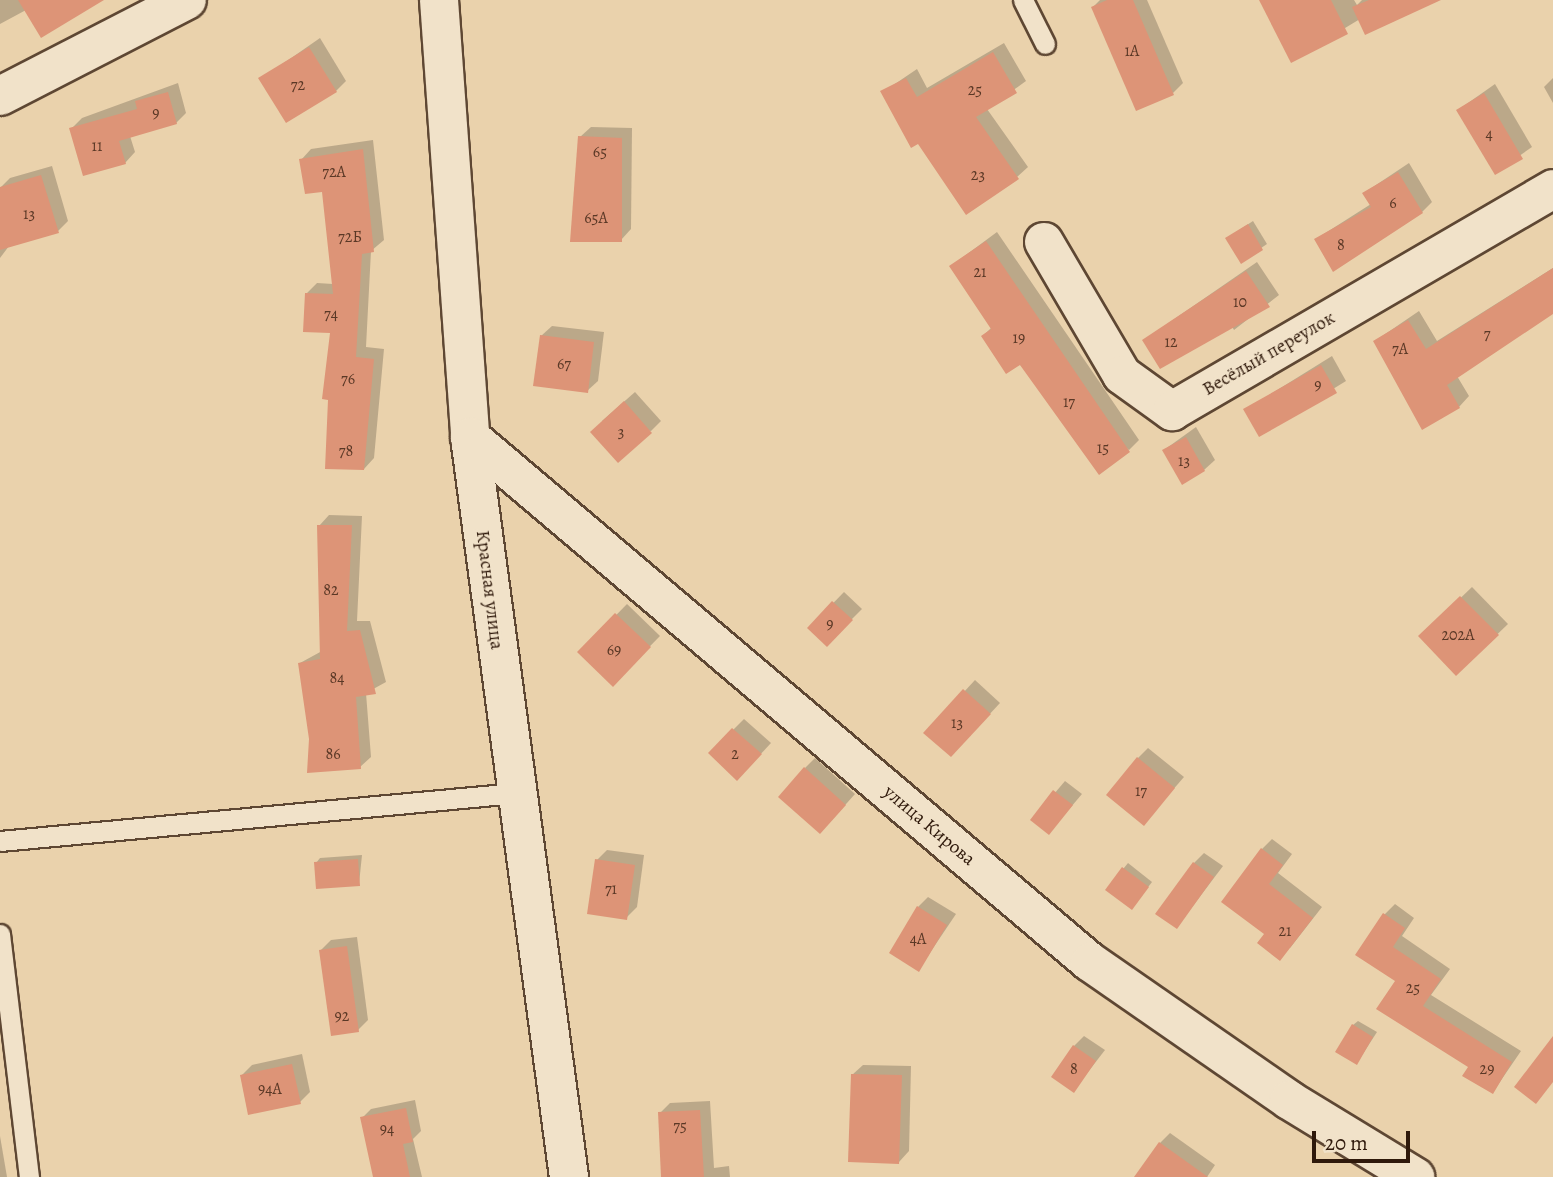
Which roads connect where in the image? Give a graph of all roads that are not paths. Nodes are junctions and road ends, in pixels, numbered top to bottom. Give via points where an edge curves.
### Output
1 (439, 0) edge
2 (1023, 0) edge
3 (179, 2) edge
4 (1045, 44) dead end
5 (0, 96) edge
6 (1553, 188) edge
7 (1044, 242) dead end
8 (470, 437) junction
9 (515, 793) junction
10 (0, 841) edge
11 (0, 934) edge
12 (29, 1177) edge
13 (569, 1177) edge
14 (1415, 1177) edge

1 - 8 street, Красная улица
2 - 4 lane
3 - 5 street
6 - 7 street, Весёлый переулок via 1172,411 1122,375
8 - 9 street, Красная улица
8 - 14 street, улица Кирова via 1090,962 1289,1100
9 - 10 lane
9 - 13 street, Красная улица
11 - 12 lane

